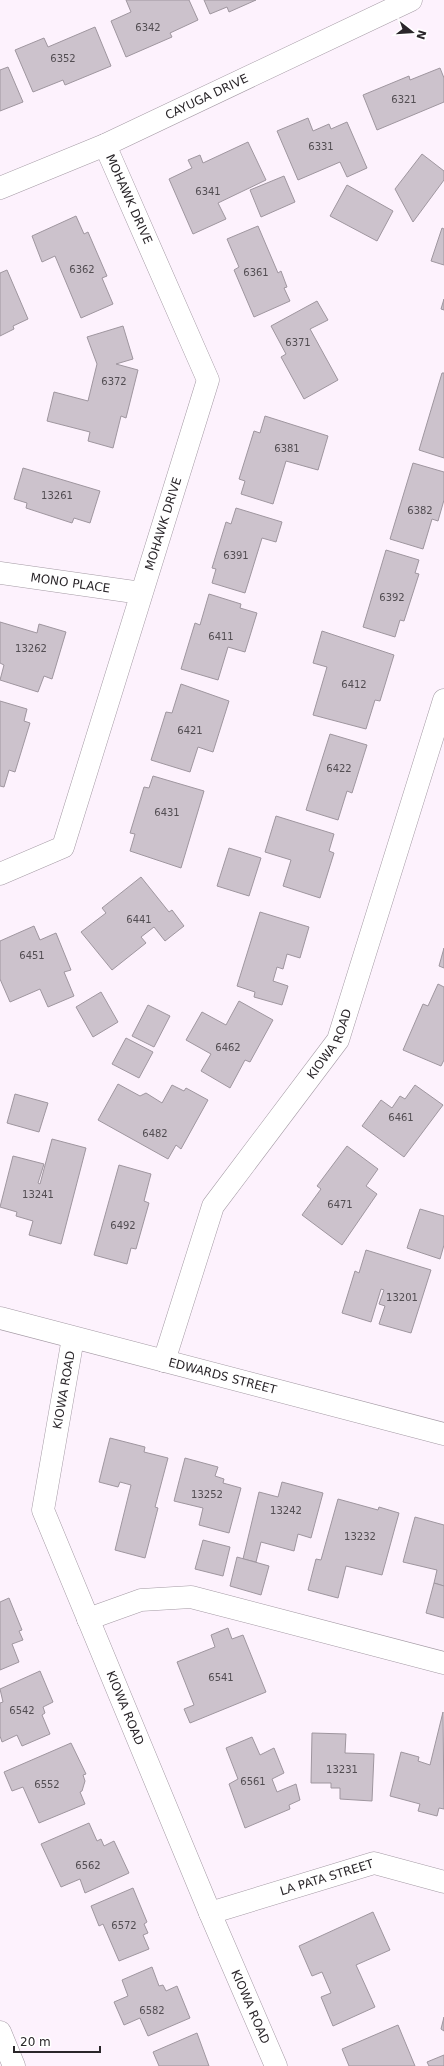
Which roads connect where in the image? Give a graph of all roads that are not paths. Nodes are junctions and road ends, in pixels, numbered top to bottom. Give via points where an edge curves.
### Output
1 (411, 0) edge
2 (105, 145) junction
3 (0, 188) edge
4 (0, 573) edge
5 (141, 593) junction
6 (444, 700) edge
7 (0, 874) edge
8 (0, 1318) edge
9 (73, 1338) junction
10 (164, 1361) junction
11 (444, 1434) edge
12 (88, 1620) junction
13 (444, 1663) edge
14 (444, 1882) edge
15 (210, 1913) junction
16 (0, 2032) edge
17 (14, 2066) edge
18 (276, 2066) edge

1 - 2 street, CAYUGA DRIVE
2 - 3 street, CAYUGA DRIVE
2 - 5 street, MOHAWK DRIVE via 208,380
4 - 5 street, MONO PLACE
5 - 7 street, MOHAWK DRIVE via 63,847
6 - 10 street, KIOWA ROAD via 338,1040 213,1206
8 - 9 street, EDWARDS STREET
9 - 10 street, EDWARDS STREET
9 - 12 street, KIOWA ROAD via 43,1510
10 - 11 street, EDWARDS STREET
12 - 13 street via 141,1600 191,1597
12 - 15 street, KIOWA ROAD
14 - 15 street, LA PATA STREET via 374,1863
15 - 18 street, KIOWA ROAD
16 - 17 street

